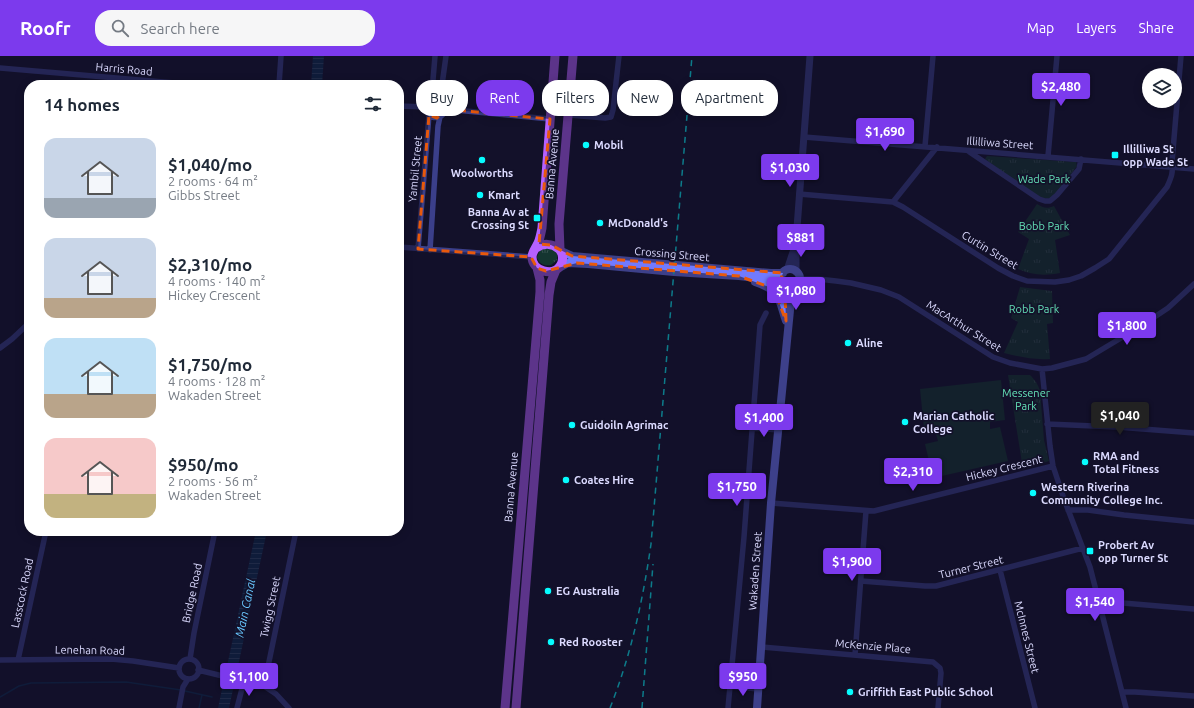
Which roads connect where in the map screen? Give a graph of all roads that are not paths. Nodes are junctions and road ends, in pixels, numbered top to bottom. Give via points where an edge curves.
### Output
1 (281, 56) edge
2 (435, 56) edge
3 (446, 56) edge
4 (555, 56) edge
5 (573, 56) edge
6 (619, 56) edge
7 (810, 56) edge
8 (933, 56) edge
9 (1057, 56) edge
10 (1181, 56) edge
11 (0, 68) edge
12 (140, 80) edge
13 (279, 80) edge
14 (433, 80) edge
15 (443, 80) edge
16 (571, 80) edge
17 (416, 105) edge
18 (404, 106) edge
19 (468, 111) edge
20 (429, 116) edge
21 (431, 116) edge
22 (568, 116) edge
23 (586, 116) edge
24 (440, 117) joint
25 (550, 119) junction
26 (804, 137) junction
27 (925, 146) junction
28 (937, 148) junction
29 (967, 150) junction
30 (1048, 156) junction
31 (1081, 159) junction
32 (1172, 167) junction
33 (1194, 169) edge
34 (799, 194) junction
35 (893, 202) junction
36 (796, 241) junction
37 (404, 248) edge
38 (536, 248) junction
39 (418, 249) junction
40 (430, 250) junction
41 (560, 250) junction
42 (532, 257) junction
43 (537, 268) junction
44 (557, 269) junction
45 (785, 272) junction
46 (739, 276) junction
47 (797, 279) junction
48 (1194, 284) edge
49 (782, 285) junction
50 (766, 313) dead end
51 (786, 321) junction
52 (24, 328) edge
53 (787, 339) junction
54 (0, 348) edge
55 (1042, 369) junction
56 (1047, 424) junction
57 (751, 428) junction
58 (779, 430) junction
59 (1194, 433) edge
60 (1054, 466) junction
61 (771, 503) junction
62 (1068, 510) junction
63 (866, 511) junction
64 (1194, 522) edge
65 (45, 536) edge
66 (214, 536) edge
67 (295, 536) edge
68 (1083, 548) junction
69 (1000, 570) junction
70 (861, 581) junction
71 (1099, 602) junction
72 (1194, 609) edge
73 (761, 647) junction
74 (854, 655) junction
75 (190, 659) junction
76 (0, 660) edge
77 (18, 660) junction
78 (179, 668) junction
79 (198, 670) junction
80 (188, 679) junction
81 (244, 681) junction
82 (264, 686) junction
83 (730, 686) junction
84 (758, 689) junction
85 (1122, 692) junction
86 (1194, 696) edge
87 (179, 708) edge
88 (237, 708) edge
89 (289, 708) edge
90 (505, 708) edge
91 (516, 708) edge
92 (728, 708) edge
93 (757, 708) edge
94 (938, 708) edge
95 (1035, 708) edge
96 (1126, 708) edge

1 - 13 street
2 - 14 street
3 - 15 street
4 - 25 main road, Banna Avenue
5 - 16 main road, Banna Avenue
6 - 23 street via 611,117
7 - 26 street, Wakaden Street
8 - 27 street
9 - 30 street
10 - 32 street, Curtin Street
11 - 12 street, Harris Road
17 - 18 street
19 - 25 street
20 - 39 street, Yambil Street
21 - 24 street
22 - 41 main road, Banna Avenue via 559,229
24 - 40 street, Yambil Street
25 - 38 main road, Banna Avenue via 542,228
26 - 27 street, Illilliwa Street
26 - 34 street, Wakaden Street
27 - 28 street, Illilliwa Street
28 - 29 street, Illilliwa Street
28 - 35 street
29 - 30 street, Illilliwa Street
29 - 31 street via 1045,201 1050,201 1057,195 1078,169
30 - 31 street, Illilliwa Street
31 - 32 street, Illilliwa Street
32 - 33 street, Illilliwa Street
32 - 35 street, Curtin Street via 1174,172 1168,187 1109,258 1081,276 1055,282 1027,281 1013,276
34 - 35 street, Curtin Street
34 - 36 street, Wakaden Street
36 - 45 street, Wakaden Street
36 - 47 street, Wakaden Street
37 - 39 street
38 - 41 main road via 547,244
38 - 42 main road
39 - 40 street
40 - 42 street
41 - 44 main road via 563,260
41 - 45 main road, Crossing Street via 568,255 686,267 772,274
42 - 43 main road
43 - 44 main road via 546,271
43 - 90 main road, Banna Avenue via 540,292
44 - 46 main road, Crossing Street via 568,263 577,263
44 - 91 main road, Banna Avenue via 549,295
45 - 47 main road via 791,270
45 - 49 main road via 780,278
46 - 49 main road, Crossing Street via 765,279
46 - 51 main road, Crossing Street via 769,286 782,304
47 - 49 main road via 791,289
47 - 53 main road, Wakaden Street
47 - 55 street, MacArthur Street via 836,280 880,290 899,297 993,357 1010,364
48 - 55 street, MacArthur Street via 1168,308 1086,359
49 - 51 main road, Wakaden Street via 786,302
50 - 57 street, Wakaden Street via 760,325
51 - 53 main road, Wakaden Street
52 - 54 street
53 - 58 main road, Wakaden Street
55 - 56 street
56 - 59 street
56 - 60 street
57 - 58 street
57 - 83 street, Wakaden Street
58 - 61 main road, Wakaden Street
60 - 62 street
60 - 63 street, Hickey Crescent
61 - 63 street, Hickey Crescent
61 - 73 main road, Wakaden Street
62 - 64 street
62 - 68 street
63 - 70 street
65 - 77 street, Lasscock Road
66 - 75 street, Bridge Road
67 - 82 street, Twigg Street
68 - 69 street, Turner Street
68 - 71 street
69 - 70 street, Turner Street via 931,586
69 - 95 street, McInnes Street
70 - 74 street
71 - 72 street
71 - 85 street
73 - 74 street, McKenzie Place
73 - 84 main road, Wakaden Street
74 - 94 street, McKenzie Place via 933,662 940,668 941,673
75 - 78 street via 183,661
75 - 79 street via 196,662
76 - 77 street, Lenehan Road
77 - 78 street, Lenehan Road via 133,660
78 - 80 street via 181,675
79 - 80 street
79 - 81 street
80 - 87 street via 183,687
81 - 82 street
81 - 88 street
82 - 89 street
83 - 84 street
83 - 92 street, Wakaden Street
84 - 93 main road, Wakaden Street
85 - 86 street
85 - 96 street

